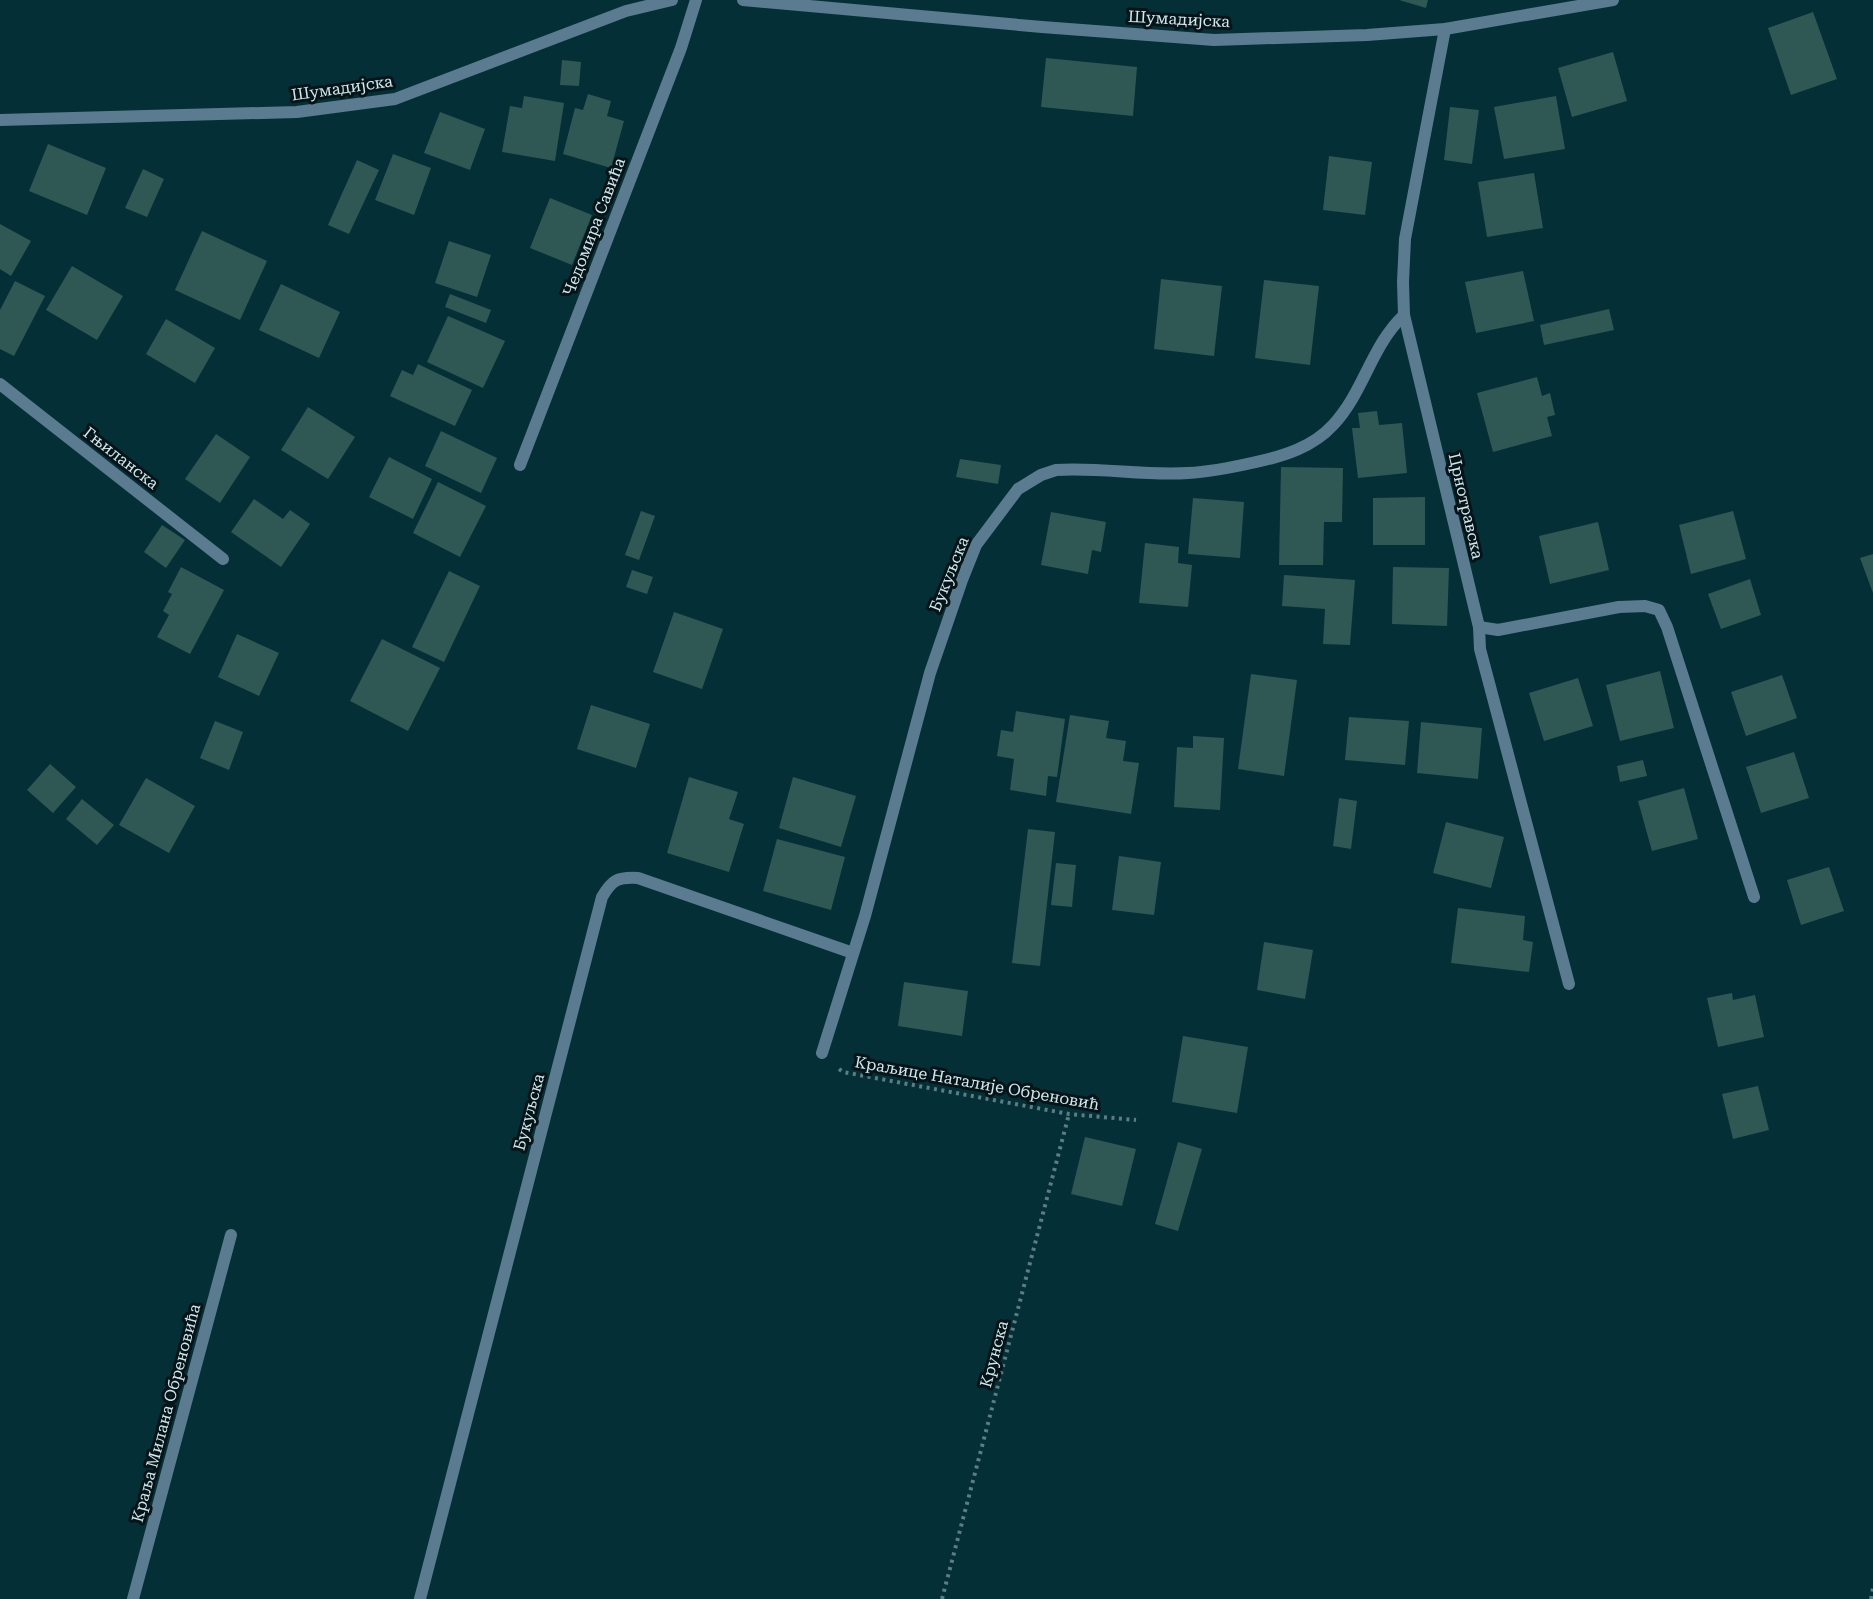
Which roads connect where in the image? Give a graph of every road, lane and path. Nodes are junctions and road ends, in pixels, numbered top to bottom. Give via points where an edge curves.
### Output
1 (672, 0) edge
2 (696, 0) edge
3 (743, 0) edge
4 (1530, 0) edge
5 (1613, 0) edge
6 (1539, 12) junction
7 (1445, 29) junction
8 (0, 120) edge
9 (1404, 315) junction
10 (0, 384) edge
11 (520, 465) dead end
12 (223, 559) dead end
13 (1479, 627) junction
14 (1754, 897) dead end
15 (853, 952) junction
16 (1569, 984) dead end
17 (822, 1053) joint
18 (1069, 1114) junction
19 (1136, 1120) dead end
20 (231, 1235) dead end
21 (1873, 1588) edge
22 (133, 1599) edge
23 (420, 1599) edge
24 (942, 1599) edge
25 (1871, 1599) edge

1 - 8 street, Шумадијска via 626,11 395,99 297,112
2 - 11 street, Чедомира Савића
3 - 7 street, Шумадијска via 1214,40
4 - 6 street
5 - 6 street, Шумадијска
6 - 7 street, Шумадијска
7 - 9 street, Црнотравска via 1405,239
9 - 13 street, Црнотравска
9 - 15 street, Букуљска via 1390,327 1357,392 1332,426 1295,452 1236,467 1189,473 1056,470 1018,489 976,545 962,580 930,673
10 - 12 street, Гњиланска
13 - 14 street via 1497,630 1619,607 1659,610
13 - 16 street, Црнотравска via 1480,650
15 - 17 street, Букуљска
15 - 23 street, Букуљска via 638,878 624,877 610,883 602,897
17 - 18 path, Краљице Наталије Обреновић via 843,1072
18 - 19 path, Краљице Наталије Обреновић
18 - 24 path, Крунска
20 - 22 street, Краља Милана Обреновића
21 - 25 path

